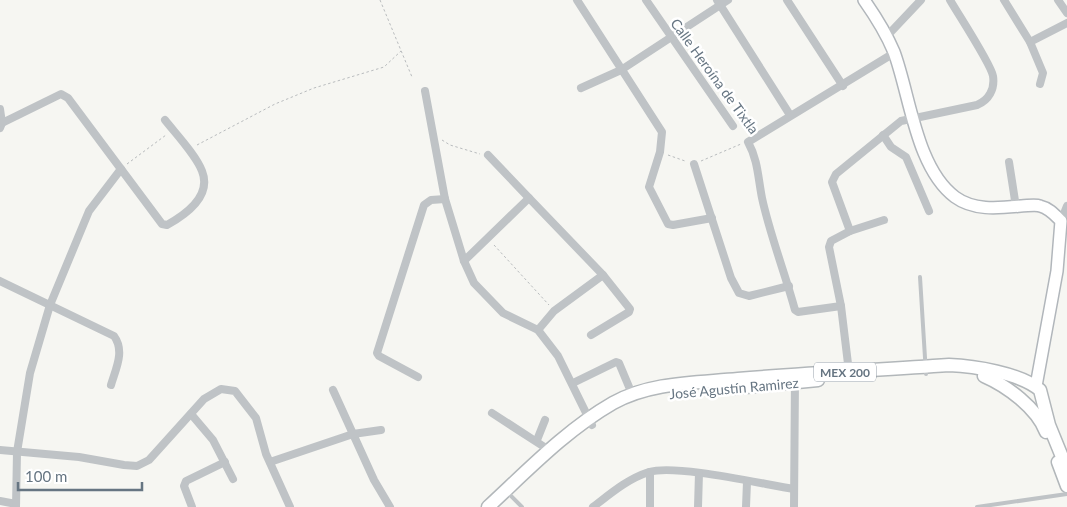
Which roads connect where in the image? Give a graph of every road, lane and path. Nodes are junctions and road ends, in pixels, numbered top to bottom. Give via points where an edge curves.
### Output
1 (380, 0) edge
2 (577, 0) edge
3 (646, 0) edge
4 (728, 0) edge
5 (787, 0) edge
6 (864, 0) edge
7 (921, 0) edge
8 (950, 0) edge
9 (1004, 0) edge
10 (1058, 0) edge
11 (719, 2) edge
12 (1067, 13) edge
13 (1067, 23) edge
14 (887, 36) junction
15 (671, 37) junction
16 (1030, 42) junction
17 (401, 51) junction
18 (894, 53) junction
19 (621, 70) junction
20 (412, 77) dead end
21 (1040, 84) dead end
22 (843, 86) junction
23 (581, 88) dead end
24 (425, 91) dead end
25 (0, 108) edge
26 (790, 115) junction
27 (914, 117) junction
28 (166, 120) dead end
29 (1, 126) edge
30 (732, 126) dead end
31 (172, 130) junction
32 (431, 132) junction
33 (882, 135) junction
34 (748, 142) junction
35 (188, 149) junction
36 (660, 152) junction
37 (488, 155) joint
38 (1009, 162) dead end
39 (694, 164) junction
40 (121, 169) junction
41 (529, 198) junction
42 (445, 199) junction
43 (1067, 206) edge
44 (1016, 207) junction
45 (928, 211) dead end
46 (712, 218) junction
47 (884, 220) dead end
48 (1061, 221) junction
49 (850, 231) junction
50 (488, 238) junction
51 (1064, 238) edge
52 (464, 261) junction
53 (603, 275) junction
54 (920, 277) dead end
55 (0, 281) edge
56 (788, 286) junction
57 (50, 305) junction
58 (840, 306) junction
59 (554, 311) junction
60 (538, 330) junction
61 (591, 335) dead end
62 (926, 370) junction
63 (849, 372) junction
64 (418, 377) dead end
65 (795, 378) junction
66 (573, 383) junction
67 (111, 385) dead end
68 (1032, 385) junction
69 (334, 390) dead end
70 (632, 394) junction
71 (1043, 399) junction
72 (1024, 404) junction
73 (492, 413) dead end
74 (191, 414) junction
75 (544, 420) dead end
76 (590, 422) junction
77 (1046, 426) junction
78 (381, 430) dead end
79 (353, 434) junction
80 (537, 440) junction
81 (0, 450) edge
82 (550, 450) junction
83 (17, 452) junction
84 (225, 462) junction
85 (270, 462) junction
86 (1067, 469) edge
87 (650, 472) junction
88 (699, 473) junction
89 (233, 479) dead end
90 (748, 482) junction
91 (1067, 486) edge
92 (794, 489) junction
93 (508, 493) junction
94 (1067, 494) edge
95 (0, 501) edge
96 (16, 506) edge
97 (192, 507) edge
98 (290, 507) edge
99 (390, 507) edge
100 (488, 507) edge
101 (500, 507) edge
102 (522, 507) edge
103 (593, 507) edge
104 (650, 507) edge
105 (698, 507) edge
106 (746, 507) edge
107 (794, 507) edge
108 (977, 507) edge

1 - 17 path
2 - 19 street
3 - 15 street, Calle Heroína de Tixtla
4 - 11 street
5 - 22 street
6 - 14 street
7 - 14 street
8 - 27 street via 993,75 991,93 985,102 978,105
9 - 16 street
10 - 12 street
11 - 15 street
11 - 26 street
13 - 16 street
14 - 18 street
15 - 19 street
15 - 30 street, Calle Heroína de Tixtla
16 - 21 street via 1043,73
17 - 20 path
17 - 35 path via 384,67 314,88 275,104
18 - 22 street
18 - 27 street
19 - 23 street
19 - 36 street via 662,132
22 - 26 street
24 - 32 street
25 - 29 street
26 - 34 street
27 - 33 street via 900,120
27 - 44 street via 936,175 955,197 970,205
28 - 31 street
29 - 40 street via 61,94 68,98
31 - 35 street
31 - 40 path
32 - 37 path via 450,145
32 - 42 street
33 - 45 street via 891,147 906,157
33 - 49 street via 836,174 832,182
34 - 39 path
34 - 56 street, Calle Heroína de Tixtla
35 - 40 street via 203,172 202,190 196,204 167,225 162,224
36 - 39 path
36 - 46 street via 649,187 668,224
37 - 41 street
38 - 44 street
39 - 46 street
40 - 57 street via 89,211
41 - 50 street
41 - 53 street
42 - 52 street
42 - 64 street via 431,200 424,205 377,353
43 - 48 street
44 - 48 street via 1039,205
46 - 56 street via 730,278 739,294 749,296
47 - 49 street
48 - 51 street
49 - 58 street via 831,241 829,247
50 - 52 street
50 - 59 path
51 - 68 street via 1044,351
52 - 60 street via 474,283 503,313
53 - 59 street
53 - 61 street via 630,309
54 - 62 lane
55 - 57 street
56 - 58 street, Calle Heroína de Tixtla via 798,312
57 - 67 street via 114,336 120,344
57 - 83 street via 30,373
58 - 63 street
59 - 60 street
60 - 66 street
62 - 63 main road, José Agustín Ramirez / MEX 200
62 - 65 main road, José Agustín Ramirez / MEX 200 via 827,379
62 - 68 main road, José Agustín Ramirez / MEX 200 via 975,366
62 - 72 main road, José Agustín Ramirez / MEX 200 via 978,374 999,382
63 - 65 main road, José Agustín Ramirez / MEX 200
65 - 70 main road, José Agustín Ramirez / MEX 200 via 657,386
65 - 76 main road, José Agustín Ramirez / MEX 200 via 658,394 620,406
65 - 92 street
66 - 70 street via 616,362
66 - 76 street
68 - 71 main road, José Agustín Ramirez / MEX 200
68 - 72 street
69 - 79 street
70 - 76 main road, José Agustín Ramirez / MEX 200
71 - 72 street via 1035,406
71 - 77 main road, José Agustín Ramirez / MEX 200
72 - 77 main road, José Agustín Ramirez / MEX 200
73 - 80 street
74 - 83 street via 149,460 137,466
74 - 84 street via 213,440
74 - 85 street via 204,399 221,389 235,390 256,418
75 - 80 street
76 - 82 main road, José Agustín Ramirez / MEX 200
76 - 93 main road, José Agustín Ramirez / MEX 200
77 - 86 main road, José Agustín Ramirez / MEX 200
77 - 91 main road, José Agustín Ramirez / MEX 200
78 - 79 street
79 - 85 street
79 - 99 street
80 - 82 street
81 - 83 street
82 - 93 main road, José Agustín Ramirez / MEX 200
83 - 96 street
84 - 89 street
84 - 97 street via 186,481 184,486
85 - 98 street
87 - 88 street
87 - 103 street via 621,485
87 - 104 street
88 - 90 street
88 - 105 street
90 - 92 street
90 - 106 street
92 - 107 street
93 - 100 main road, José Agustín Ramirez / MEX 200
93 - 101 main road, José Agustín Ramirez / MEX 200
93 - 102 lane
94 - 108 lane
95 - 96 street

